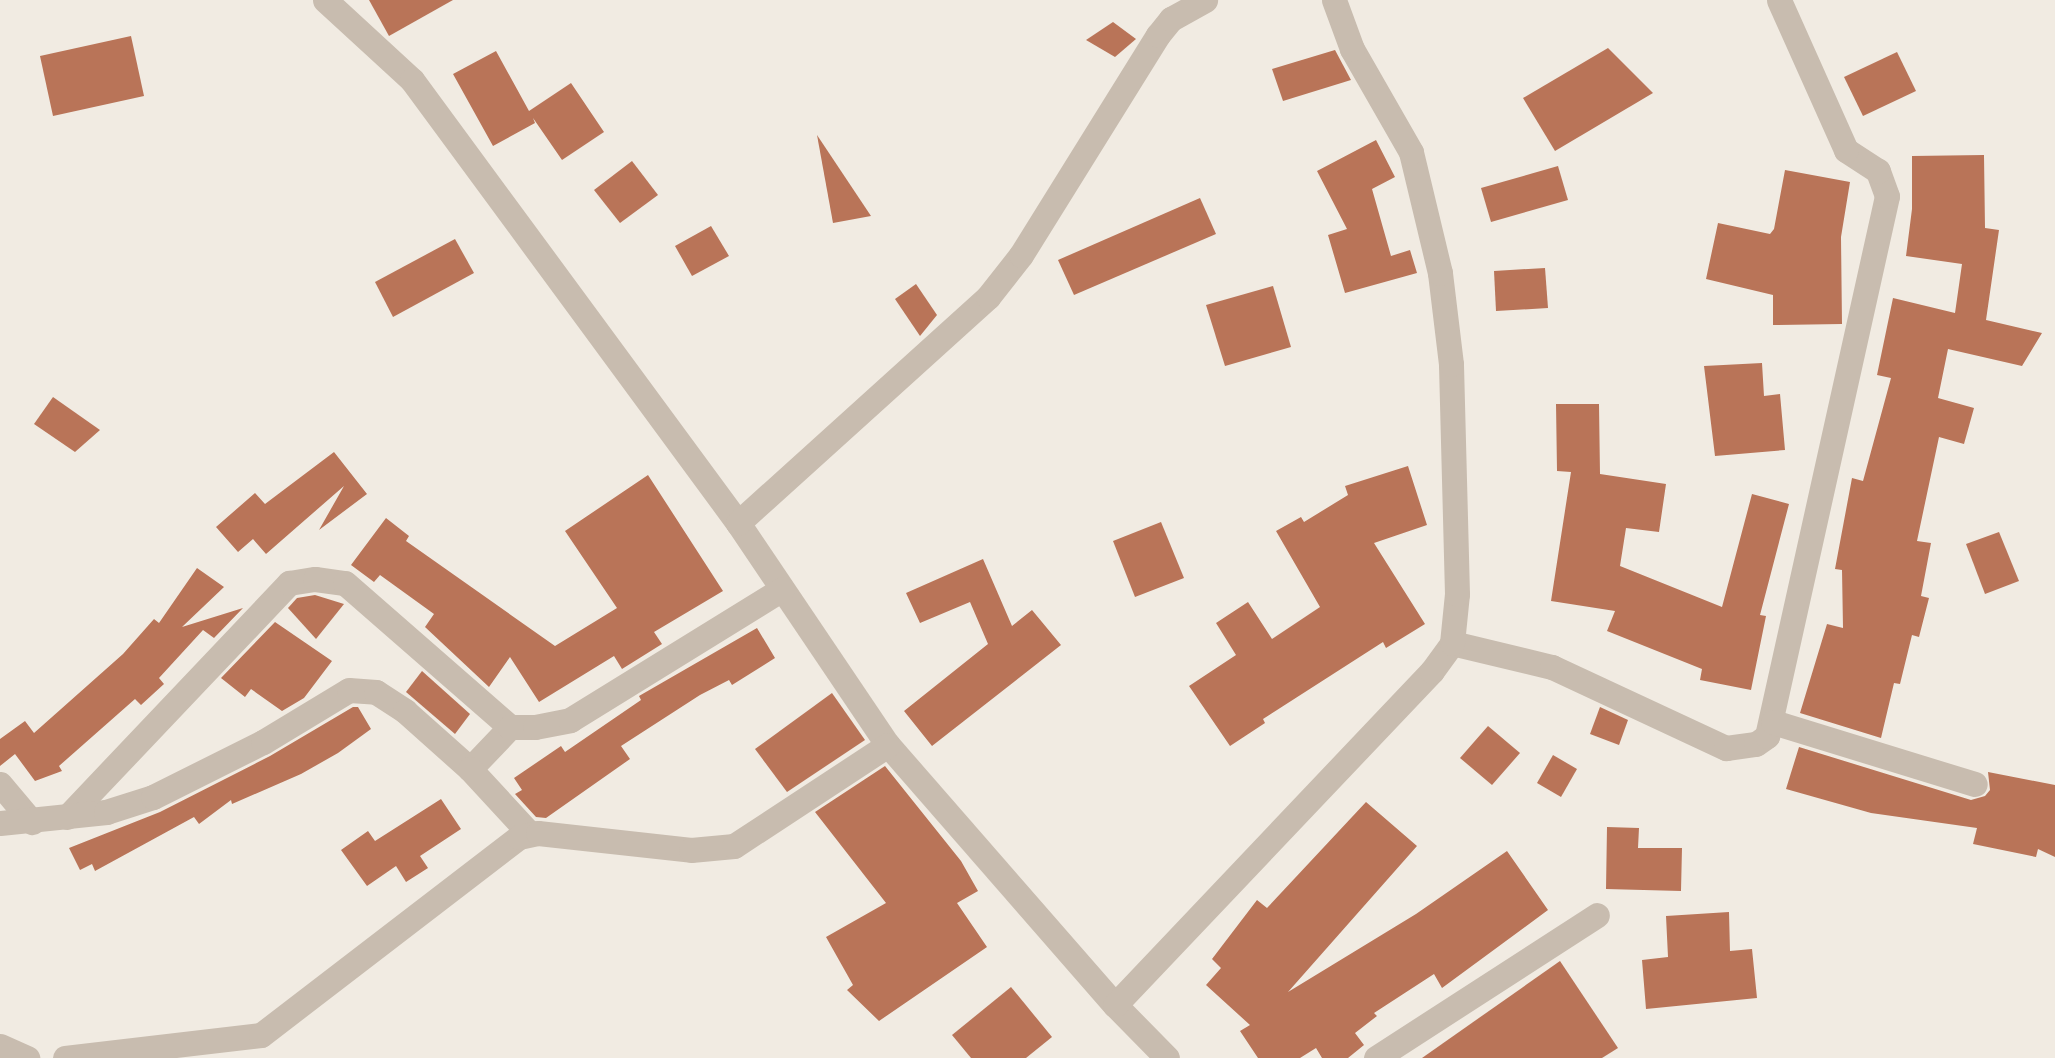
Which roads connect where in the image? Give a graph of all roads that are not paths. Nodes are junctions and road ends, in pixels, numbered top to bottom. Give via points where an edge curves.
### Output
1 (325, 0) edge
2 (1205, 0) edge
3 (1334, 0) edge
4 (1778, 0) edge
5 (738, 523) junction
6 (782, 589) junction
7 (1452, 642) junction
8 (1773, 722) junction
9 (510, 727) junction
10 (888, 745) junction
11 (470, 770) junction
12 (0, 784) edge
13 (1975, 784) dead end
14 (67, 817) junction
15 (0, 822) edge
16 (32, 822) junction
17 (530, 834) junction
18 (1597, 915) dead end
19 (1115, 1005) junction
20 (0, 1046) edge
21 (26, 1058) edge
22 (65, 1058) edge
23 (1167, 1058) edge
24 (1376, 1058) edge

1 - 5 street via 412,80
2 - 5 street via 1158,35 988,298
3 - 7 street via 1352,48 1411,152 1440,273 1452,364
4 - 8 street via 1846,150 1878,171 1887,196
5 - 6 street
6 - 9 street via 570,720
6 - 10 street
7 - 8 street via 1552,667 1726,748 1756,744
7 - 19 street via 1432,671
8 - 13 street
9 - 11 street
9 - 14 street via 345,583 289,583
10 - 17 street via 734,846 690,850
10 - 19 street
11 - 14 street via 386,698 349,690 263,742 152,796
11 - 17 street
12 - 16 street
14 - 16 street
15 - 16 street
17 - 22 street via 271,1030
18 - 24 street
19 - 23 street
20 - 21 street

